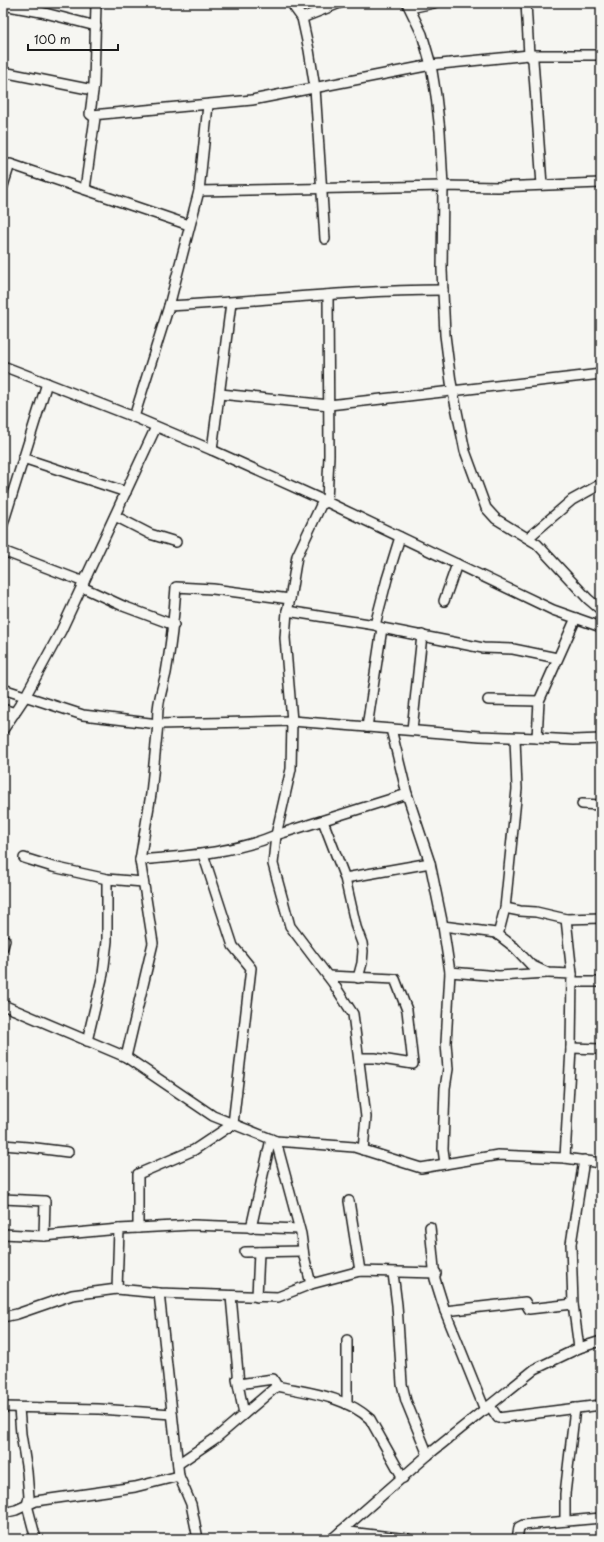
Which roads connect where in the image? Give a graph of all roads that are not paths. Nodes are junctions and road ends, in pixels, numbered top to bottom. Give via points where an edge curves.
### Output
1 (96, 3) edge
2 (293, 3) edge
3 (340, 3) edge
4 (434, 3) edge
5 (526, 3) edge
6 (3, 5) edge
7 (409, 6) edge
8 (302, 18) junction
9 (96, 26) junction
10 (529, 55) junction
11 (601, 55) edge
12 (430, 65) junction
13 (3, 72) edge
14 (315, 88) junction
15 (93, 90) junction
16 (208, 105) junction
17 (92, 115) junction
18 (601, 183) edge
19 (542, 185) junction
20 (3, 186) edge
21 (443, 186) junction
22 (322, 188) junction
23 (85, 189) junction
24 (199, 191) junction
25 (189, 225) junction
26 (325, 239) dead end
27 (442, 290) junction
28 (328, 295) junction
29 (231, 303) junction
30 (169, 306) junction
31 (3, 366) edge
32 (601, 374) edge
33 (47, 383) junction
34 (453, 390) junction
35 (220, 394) junction
36 (329, 405) junction
37 (134, 417) junction
38 (156, 427) junction
39 (212, 450) junction
40 (23, 458) junction
41 (601, 484) edge
42 (126, 492) junction
43 (327, 502) junction
44 (115, 516) junction
45 (3, 524) edge
46 (400, 537) junction
47 (528, 538) junction
48 (176, 542) dead end
49 (3, 551) edge
50 (457, 564) junction
51 (83, 584) junction
52 (290, 599) junction
53 (444, 601) dead end
54 (601, 610) edge
55 (287, 611) junction
56 (576, 618) junction
57 (174, 625) junction
58 (379, 626) junction
59 (601, 627) edge
60 (422, 635) junction
61 (557, 658) junction
62 (3, 689) edge
63 (25, 697) junction
64 (488, 700) dead end
65 (539, 701) junction
66 (3, 709) edge
67 (15, 713) junction
68 (292, 721) junction
69 (158, 724) junction
70 (367, 727) junction
71 (391, 729) junction
72 (3, 730) edge
73 (412, 730) junction
74 (515, 738) junction
75 (537, 738) junction
76 (601, 739) edge
77 (407, 794) junction
78 (582, 804) dead end
79 (601, 805) edge
80 (322, 821) junction
81 (276, 835) junction
82 (203, 854) junction
83 (24, 858) dead end
84 (140, 860) junction
85 (430, 863) junction
86 (346, 878) junction
87 (107, 879) junction
88 (143, 882) junction
89 (505, 908) junction
90 (601, 918) edge
91 (566, 919) junction
92 (443, 926) junction
93 (498, 935) junction
94 (450, 972) junction
95 (548, 973) junction
96 (328, 976) junction
97 (358, 978) junction
98 (572, 978) junction
99 (601, 982) edge
100 (3, 1005) edge
101 (87, 1041) junction
102 (571, 1048) junction
103 (601, 1049) edge
104 (126, 1057) junction
105 (359, 1058) junction
106 (233, 1124) junction
107 (274, 1140) junction
108 (3, 1145) edge
109 (363, 1150) junction
110 (68, 1152) dead end
111 (565, 1158) junction
112 (584, 1160) junction
113 (601, 1163) edge
114 (445, 1164) junction
115 (3, 1200) edge
116 (349, 1201) dead end
117 (430, 1227) dead end
118 (138, 1228) junction
119 (251, 1228) junction
120 (119, 1229) junction
121 (299, 1229) junction
122 (3, 1234) edge
123 (44, 1236) junction
124 (303, 1251) junction
125 (245, 1252) dead end
126 (259, 1252) junction
127 (360, 1271) junction
128 (393, 1273) junction
129 (436, 1273) junction
130 (311, 1284) junction
131 (117, 1289) junction
132 (159, 1293) junction
133 (231, 1296) junction
134 (257, 1297) junction
135 (572, 1304) junction
136 (445, 1311) junction
137 (3, 1317) edge
138 (347, 1340) dead end
139 (601, 1341) edge
140 (579, 1348) junction
141 (239, 1384) junction
142 (277, 1386) junction
143 (347, 1404) junction
144 (601, 1405) edge
145 (3, 1407) edge
146 (19, 1408) junction
147 (487, 1408) junction
148 (575, 1408) junction
149 (172, 1414) junction
150 (244, 1414) junction
151 (428, 1455) junction
152 (178, 1464) junction
153 (178, 1476) junction
154 (403, 1478) junction
155 (27, 1505) junction
156 (3, 1513) edge
157 (601, 1518) edge
158 (565, 1521) junction
159 (341, 1531) junction
160 (36, 1539) edge
161 (198, 1539) edge
162 (332, 1539) edge
163 (408, 1539) edge
164 (517, 1539) edge

1 - 9 street
2 - 8 street
3 - 8 street
4 - 7 street
5 - 10 street
6 - 9 street
7 - 12 street via 422,34
8 - 14 street
9 - 15 street
10 - 11 street
10 - 12 street
10 - 19 street via 533,60
12 - 14 street
12 - 21 street via 440,131
13 - 15 street
14 - 16 street
14 - 22 street
15 - 17 street via 90,114
16 - 17 street
16 - 24 street
17 - 23 street via 94,118
18 - 19 street
19 - 21 street
20 - 23 street via 10,164
21 - 22 street
21 - 27 street
22 - 24 street
22 - 26 street
23 - 25 street
24 - 25 street
25 - 30 street
27 - 28 street
27 - 34 street
28 - 29 street
28 - 36 street
29 - 30 street
29 - 35 street
30 - 37 street
31 - 33 street
32 - 34 street
33 - 37 street
33 - 40 street
34 - 36 street
34 - 47 street via 465,451 486,508 496,518
35 - 36 street
35 - 39 street
36 - 43 street
37 - 38 street
38 - 39 street
38 - 42 street
39 - 43 street
40 - 42 street
40 - 45 street
41 - 47 street via 572,500
42 - 44 street
43 - 46 street
43 - 52 street via 321,505 297,556
44 - 48 street via 150,534
44 - 51 street
46 - 50 street
46 - 58 street via 387,579
47 - 54 street via 537,544
49 - 51 street
50 - 53 street
50 - 56 street via 552,610
51 - 57 street via 123,606
51 - 63 street
52 - 55 street
52 - 57 street via 176,587
55 - 58 street
55 - 68 street via 285,638
56 - 59 street
56 - 61 street
57 - 69 street via 157,714
58 - 60 street
58 - 70 street
60 - 61 street via 483,648 513,649
60 - 73 street
61 - 65 street
62 - 63 street
63 - 67 street
63 - 69 street via 83,715
64 - 65 street
65 - 75 street
66 - 67 street
67 - 72 street
68 - 69 street
68 - 70 street
68 - 81 street via 291,769
69 - 84 street via 151,794
70 - 71 street
71 - 73 street
71 - 77 street
73 - 74 street
74 - 75 street
74 - 89 street via 517,789
75 - 76 street
77 - 80 street
77 - 85 street
78 - 79 street
80 - 81 street
80 - 86 street
81 - 82 street via 262,841
81 - 96 street via 273,864 290,926
82 - 84 street
82 - 106 street via 233,946 251,968
83 - 87 street
84 - 88 street
85 - 86 street
85 - 92 street
86 - 97 street via 363,951
87 - 88 street
87 - 101 street via 104,974
88 - 104 street via 153,944
89 - 91 street
89 - 93 street
90 - 91 street
91 - 98 street
92 - 93 street
92 - 94 street
93 - 95 street via 531,965
94 - 95 street via 499,976
94 - 114 street via 443,1149
95 - 98 street
96 - 97 street
96 - 105 street via 353,1014
97 - 105 street via 395,979 407,1010 413,1064
98 - 99 street
98 - 102 street
100 - 101 street
101 - 104 street
102 - 103 street
102 - 111 street
104 - 106 street via 213,1116
105 - 109 street via 366,1117
106 - 107 street
106 - 118 street via 194,1150 138,1174
107 - 109 street
107 - 119 street
107 - 121 street
108 - 110 street
109 - 114 street via 422,1168
111 - 112 street
111 - 114 street via 498,1155
112 - 113 street
112 - 135 street via 570,1244
115 - 123 street via 45,1202
116 - 127 street
117 - 129 street
118 - 119 street via 193,1224
118 - 120 street
119 - 121 street
120 - 123 street
120 - 131 street
121 - 124 street
122 - 123 street
124 - 126 street
124 - 130 street
125 - 126 street
126 - 134 street
127 - 128 street
127 - 130 street
128 - 129 street
128 - 151 street via 402,1384 406,1401
129 - 136 street via 435,1279
130 - 134 street via 278,1297
131 - 132 street
131 - 137 street via 72,1295
132 - 133 street
132 - 149 street
133 - 134 street
133 - 141 street
135 - 136 street via 530,1309 525,1302
135 - 140 street
136 - 147 street
138 - 143 street
139 - 140 street
140 - 147 street via 535,1369
141 - 142 street via 273,1380
141 - 150 street
142 - 143 street via 336,1398
142 - 150 street
143 - 154 street via 370,1419
144 - 148 street
145 - 146 street
146 - 149 street via 99,1409
146 - 155 street via 28,1472
147 - 148 street via 498,1418
147 - 151 street
148 - 158 street via 565,1494
149 - 152 street
150 - 152 street via 216,1438
151 - 154 street
152 - 153 street
153 - 155 street via 135,1487 36,1501
153 - 161 street via 191,1504
154 - 159 street
155 - 156 street
155 - 160 street
157 - 158 street
158 - 164 street via 521,1526
159 - 162 street
159 - 163 street

